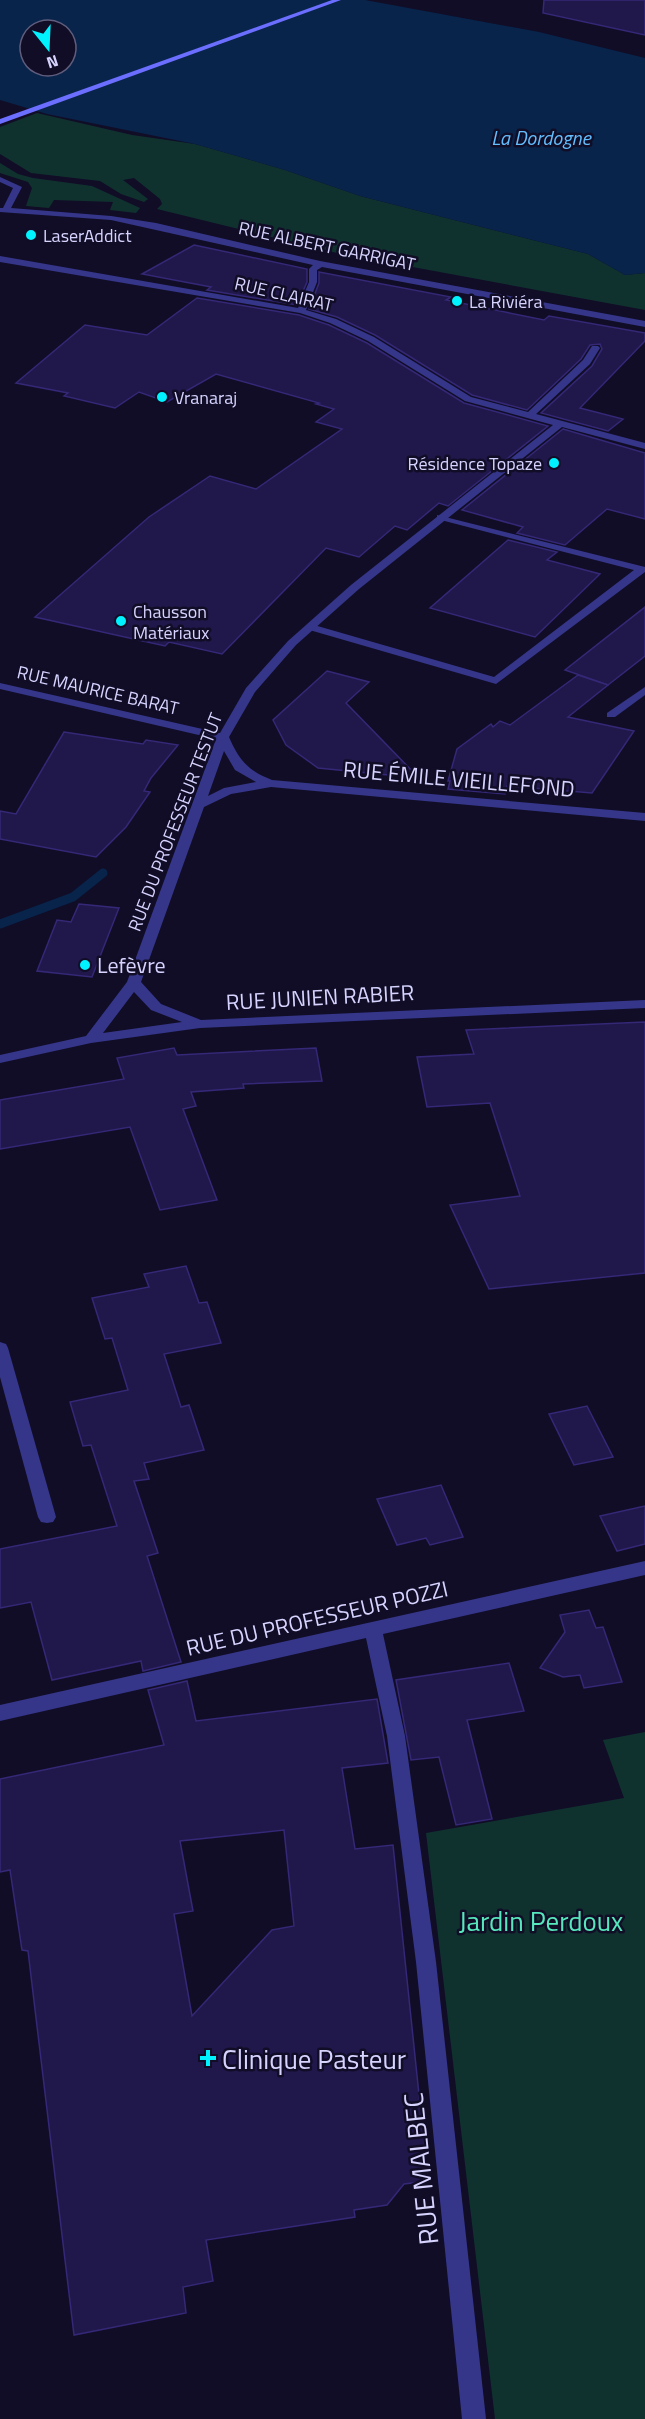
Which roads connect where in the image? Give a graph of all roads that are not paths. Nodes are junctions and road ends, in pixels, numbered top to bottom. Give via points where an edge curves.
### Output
1 (338, 0) edge
2 (0, 122) edge
3 (0, 179) edge
4 (3, 210) edge
5 (0, 260) edge
6 (320, 264) junction
7 (301, 312) junction
8 (645, 324) edge
9 (595, 348) dead end
10 (530, 415) junction
11 (561, 423) junction
12 (645, 446) edge
13 (441, 517) junction
14 (310, 627) junction
15 (0, 686) edge
16 (645, 690) edge
17 (612, 715) dead end
18 (223, 737) junction
19 (270, 783) junction
20 (198, 805) junction
21 (645, 817) edge
22 (134, 983) junction
23 (645, 1004) edge
24 (200, 1024) junction
25 (91, 1039) junction
26 (0, 1059) edge
27 (0, 1348) edge
28 (47, 1517) dead end
29 (645, 1568) edge
30 (373, 1630) junction
31 (0, 1713) edge
32 (474, 2419) edge

1 - 2 main road
3 - 4 street via 18,187
4 - 6 street, RUE ALBERT GARRIGAT via 156,225
5 - 7 street, RUE CLAIRAT
6 - 7 street via 313,269 313,282
6 - 8 street, RUE ALBERT GARRIGAT
7 - 10 street, RUE CLAIRAT via 333,321 371,339 468,399
9 - 10 street via 587,362
10 - 11 street, RUE CLAIRAT
11 - 12 street, RUE CLAIRAT
11 - 13 street, RUE DU PROFESSEUR TESTUT
13 - 14 street, RUE DU PROFESSEUR TESTUT
13 - 14 street via 642,569 496,681
14 - 18 street, RUE DU PROFESSEUR TESTUT via 250,690
15 - 18 street, RUE MAURICE BARAT
16 - 17 street
18 - 19 street, RUE ÉMILE VIEILLEFOND via 246,775
18 - 20 street, RUE DU PROFESSEUR TESTUT
19 - 20 street, RUE ÉMILE VIEILLEFOND via 228,791
19 - 21 street, RUE ÉMILE VIEILLEFOND
20 - 22 street, RUE DU PROFESSEUR TESTUT
22 - 24 street via 156,1006
22 - 25 street, RUE DU PROFESSEUR TESTUT
23 - 24 street, RUE JUNIEN RABIER
24 - 25 street, RUE JUNIEN RABIER
25 - 26 street, RUE JUNIEN RABIER
27 - 28 street
29 - 30 street, RUE DU PROFESSEUR POZZI
30 - 31 street, RUE DU PROFESSEUR POZZI
30 - 32 street, RUE MALBEC via 396,1736 426,1962

